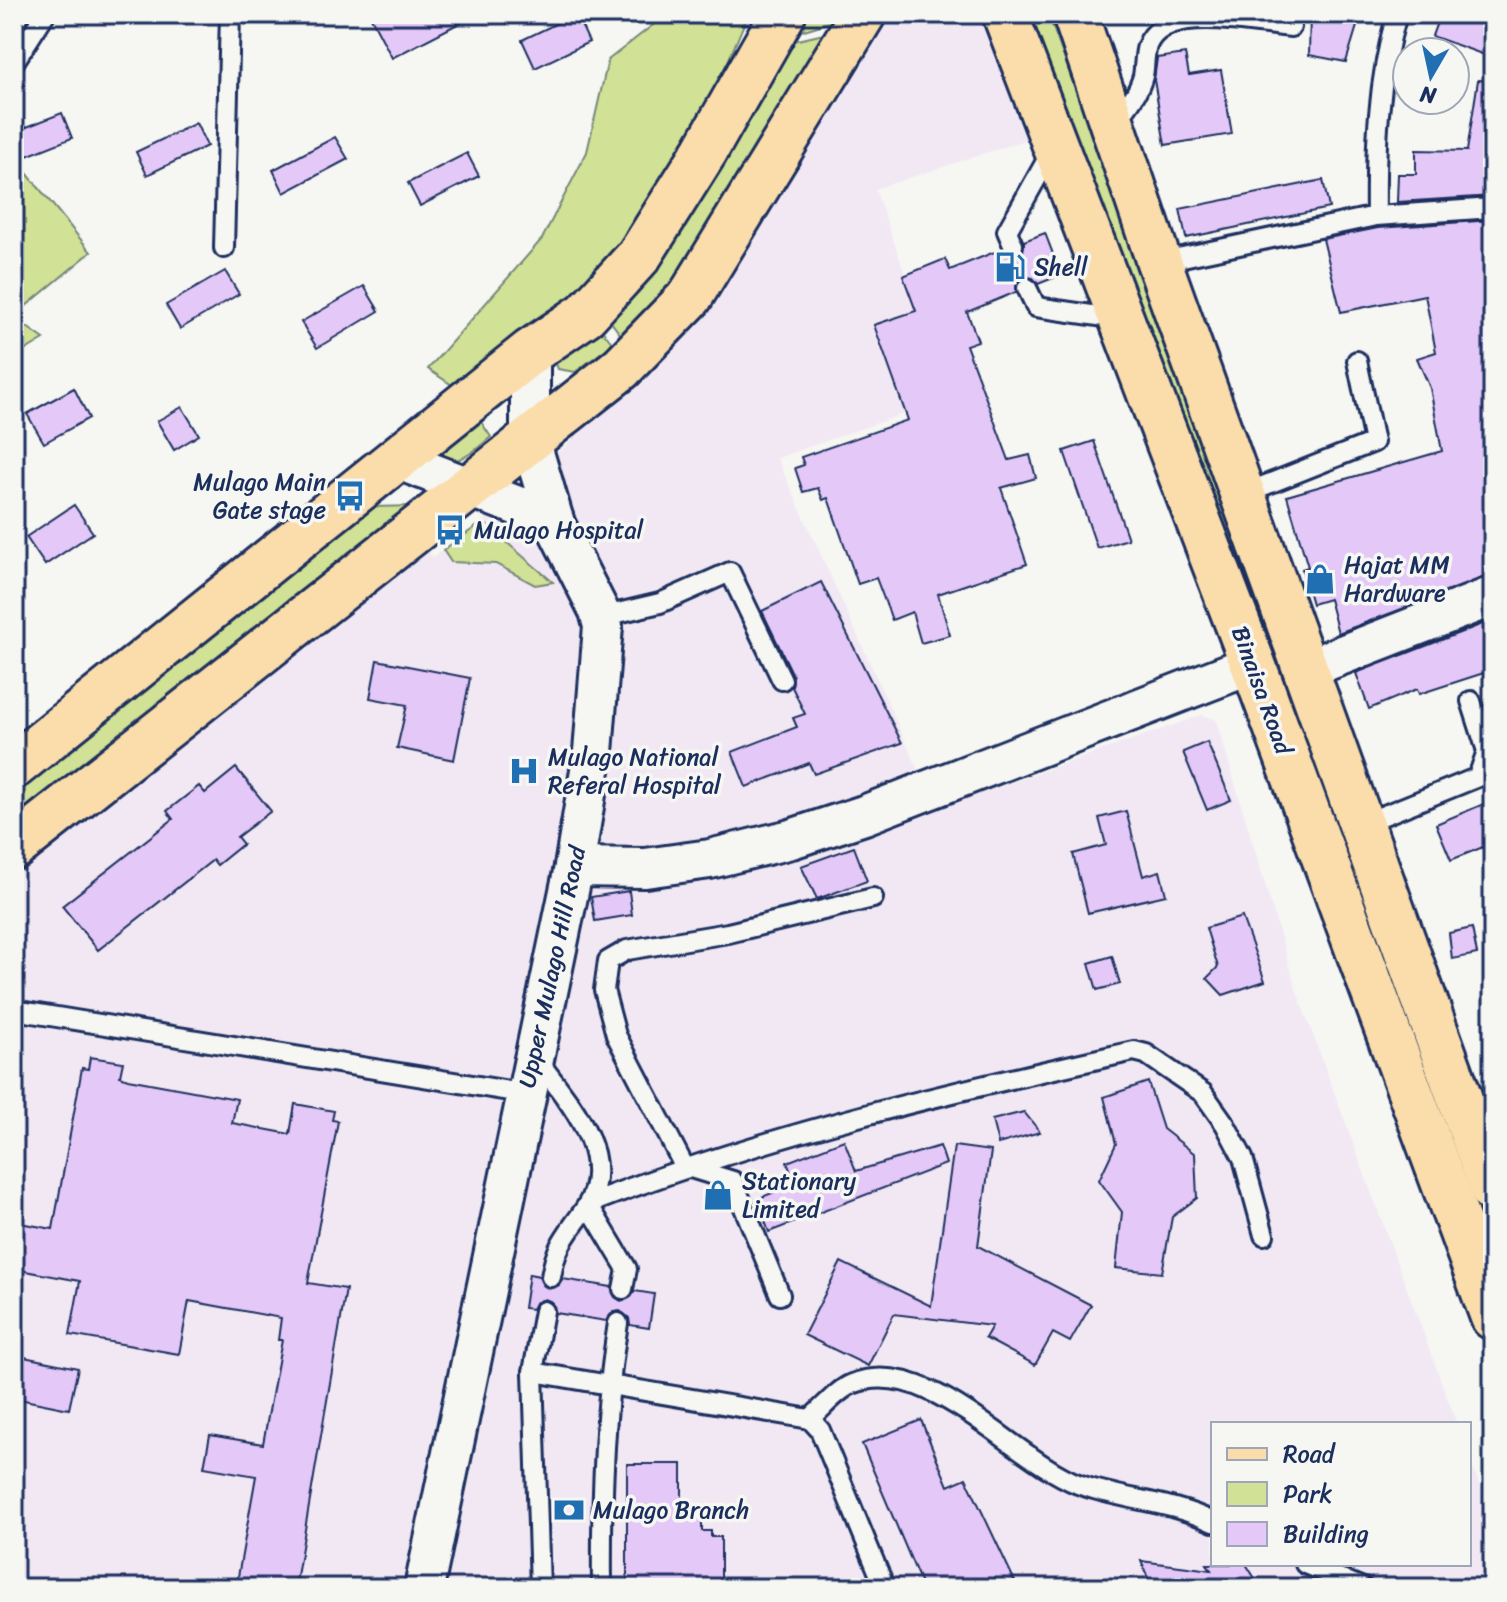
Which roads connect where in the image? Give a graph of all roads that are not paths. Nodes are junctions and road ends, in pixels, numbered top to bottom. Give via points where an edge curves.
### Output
1 (45, 14) edge
2 (230, 14) edge
3 (783, 14) edge
4 (863, 14) edge
5 (1005, 14) edge
6 (1075, 14) edge
7 (1397, 14) edge
8 (1291, 27) dead end
9 (14, 62) edge
10 (1112, 126) junction
11 (1055, 146) junction
12 (1493, 208) edge
13 (1376, 216) junction
14 (1013, 245) dead end
15 (224, 248) dead end
16 (1159, 262) junction
17 (1027, 288) dead end
18 (1122, 319) junction
19 (530, 352) junction
20 (1357, 361) dead end
21 (530, 439) junction
22 (396, 459) junction
23 (469, 487) junction
24 (1243, 494) junction
25 (554, 520) junction
26 (1493, 596) edge
27 (601, 617) junction
28 (1253, 664) junction
29 (1306, 669) junction
30 (782, 680) dead end
31 (1471, 701) dead end
32 (14, 766) edge
33 (1362, 824) junction
34 (14, 847) edge
35 (574, 867) junction
36 (873, 898) dead end
37 (14, 1010) edge
38 (534, 1056) junction
39 (527, 1094) junction
40 (684, 1166) junction
41 (1490, 1174) edge
42 (588, 1204) junction
43 (1264, 1235) dead end
44 (551, 1277) dead end
45 (623, 1289) dead end
46 (780, 1295) dead end
47 (544, 1311) dead end
48 (1493, 1317) edge
49 (618, 1323) dead end
50 (533, 1372) junction
51 (608, 1385) junction
52 (810, 1419) junction
53 (1211, 1521) edge
54 (1310, 1566) edge
55 (424, 1588) edge
56 (540, 1588) edge
57 (602, 1588) edge
58 (885, 1588) edge
59 (1363, 1588) edge

1 - 9 lane
2 - 15 lane
3 - 19 main road via 639,256 586,314
4 - 21 main road via 690,297 621,368
5 - 11 main road, Binaisa Road
6 - 10 main road, Binaisa Road
7 - 13 lane via 1386,52
8 - 10 lane via 1184,19 1165,24 1146,47 1134,97
10 - 16 main road, Binaisa Road
11 - 14 lane via 1007,231
11 - 18 main road, Binaisa Road
12 - 13 lane
13 - 16 lane
16 - 24 main road, Binaisa Road
17 - 18 lane via 1036,307
18 - 28 main road, Binaisa Road
19 - 21 street, Upper Mulago Hill Road
19 - 22 main road
20 - 24 lane via 1374,442
21 - 23 main road
21 - 25 street, Upper Mulago Hill Road
22 - 23 street
22 - 32 main road
23 - 25 street
23 - 34 main road
24 - 29 main road, Binaisa Road
25 - 27 street, Upper Mulago Hill Road
26 - 29 street
27 - 30 lane via 660,603 730,572
27 - 35 street, Upper Mulago Hill Road via 593,752
28 - 35 street via 791,839 645,868
28 - 48 main road, Binaisa Road
29 - 33 main road, Binaisa Road
31 - 33 lane via 1487,751 1478,777
33 - 41 main road, Binaisa Road
35 - 38 street, Upper Mulago Hill Road
36 - 40 lane via 728,933 627,950 608,961 604,990 616,1035
37 - 39 lane
38 - 39 street, Upper Mulago Hill Road
38 - 42 lane via 581,1120 593,1146 594,1186
39 - 55 street, Upper Mulago Hill Road
40 - 42 lane
40 - 43 lane via 961,1089 1134,1051 1203,1093 1225,1124 1243,1158
40 - 46 lane via 733,1181
42 - 44 lane via 556,1248
42 - 45 lane via 627,1269
47 - 50 lane
49 - 51 lane
50 - 51 lane
50 - 56 lane
51 - 52 lane
51 - 57 lane
52 - 53 lane via 850,1384 877,1378 902,1382 943,1395 1013,1447 1078,1483
52 - 58 lane via 820,1430
54 - 59 lane

